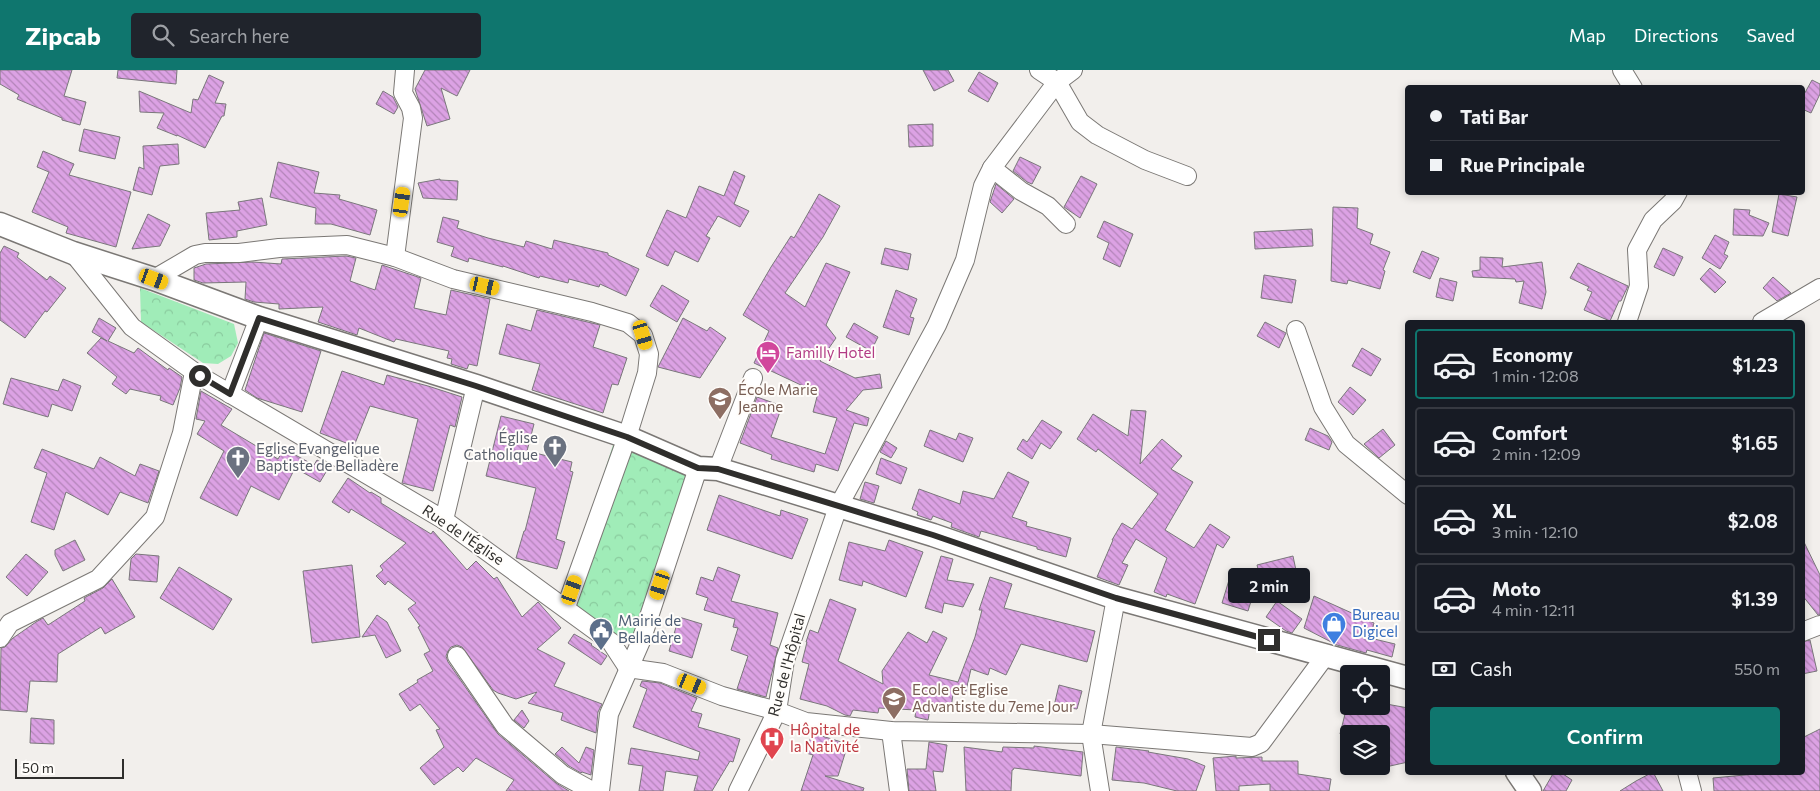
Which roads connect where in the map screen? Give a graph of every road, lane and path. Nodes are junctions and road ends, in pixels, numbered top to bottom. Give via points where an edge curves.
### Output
1 (405, 70) edge
2 (1039, 70) edge
3 (1073, 70) edge
4 (1622, 70) edge
5 (1056, 82) junction
6 (1631, 85) edge
7 (992, 168) junction
8 (1187, 176) dead end
9 (1676, 195) edge
10 (0, 224) edge
11 (1066, 224) dead end
12 (73, 253) junction
13 (395, 257) junction
14 (154, 279) junction
15 (1820, 288) edge
16 (259, 318) junction
17 (1629, 320) edge
18 (1765, 320) edge
19 (1296, 330) dead end
20 (194, 372) junction
21 (753, 378) dead end
22 (476, 386) junction
23 (230, 394) junction
24 (627, 437) junction
25 (708, 469) junction
26 (1405, 493) edge
27 (838, 507) junction
28 (444, 520) junction
29 (1116, 598) junction
30 (566, 607) junction
31 (0, 638) edge
32 (457, 656) dead end
33 (1326, 656) junction
34 (628, 668) junction
35 (1405, 677) edge
36 (777, 711) junction
37 (891, 731) junction
38 (1091, 734) junction
39 (1519, 775) edge
40 (1688, 775) edge
41 (592, 791) edge
42 (600, 791) edge
43 (738, 791) edge
44 (899, 791) edge
45 (1100, 791) edge
46 (1530, 791) edge
47 (1692, 791) edge

1 - 13 street via 403,93 413,118
2 - 5 street
3 - 5 street, Rue de l'Hôpital
4 - 6 street
5 - 7 street, Rue de l'Hôpital
5 - 8 street via 1080,122 1097,135 1145,160
7 - 11 street via 1021,191 1048,206
7 - 27 street, Rue de l'Hôpital via 983,186 965,260 937,325
9 - 17 street via 1653,220 1637,250 1639,286
10 - 12 main road
12 - 14 main road
12 - 20 street, Rue de l'Église via 132,327
13 - 14 street via 347,245 205,253 195,255
13 - 24 street via 453,279 628,323 643,335 648,354 647,374
14 - 16 main road
15 - 18 street
16 - 22 main road
16 - 23 street
19 - 26 street via 1323,407 1346,444
20 - 23 street, Rue de l'Église
20 - 31 street via 182,433 154,517 98,579 10,623
21 - 25 street
22 - 24 main road
22 - 28 street
23 - 28 street, Rue de l'Église
24 - 25 main road
24 - 30 street
25 - 27 main road
25 - 34 street
27 - 29 main road via 933,535
27 - 36 street, Rue de l'Hôpital via 785,660
28 - 30 street, Rue de l'Église
29 - 33 main road
29 - 38 street
30 - 34 street, Rue de l'Église via 611,642
32 - 41 street via 505,726 563,775
33 - 35 main road
33 - 38 street via 1261,742 1252,747
34 - 36 street via 663,673 722,696
34 - 42 street via 610,714
36 - 37 street via 806,722
36 - 43 street, Rue de l'Hôpital
37 - 38 street
37 - 44 street
38 - 45 street
39 - 46 main road
40 - 47 street

